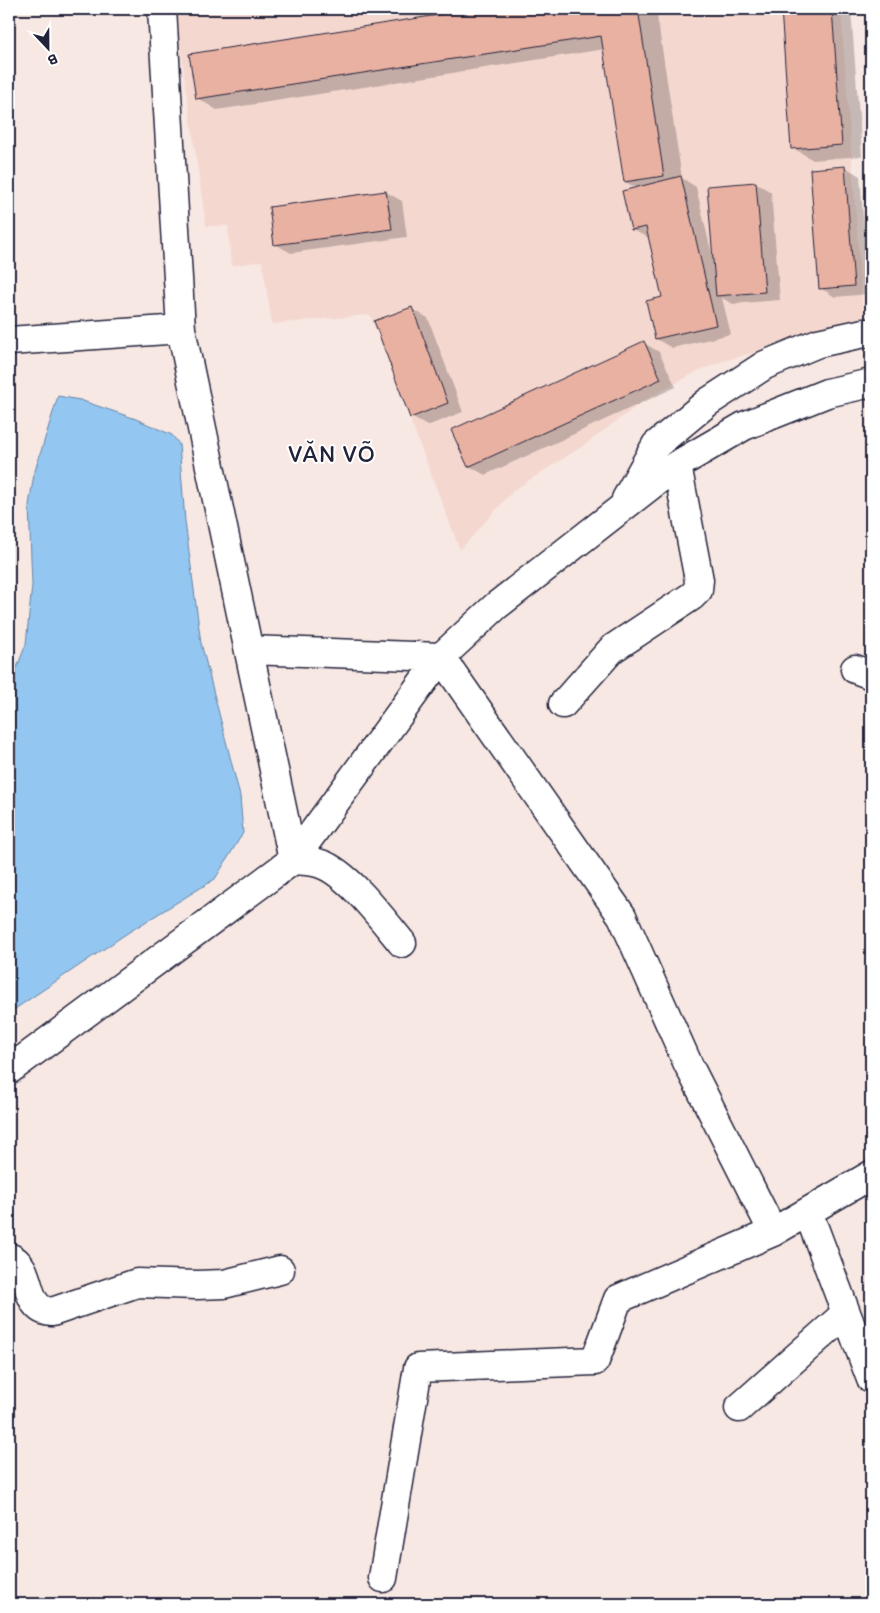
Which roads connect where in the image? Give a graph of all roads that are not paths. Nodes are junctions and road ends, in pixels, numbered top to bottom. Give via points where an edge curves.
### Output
1 (162, 9) edge
2 (181, 329) junction
3 (871, 333) edge
4 (9, 341) edge
5 (871, 383) edge
6 (677, 465) junction
7 (621, 508) junction
8 (249, 650) junction
9 (441, 657) junction
10 (564, 704) dead end
11 (293, 860) junction
12 (402, 943) dead end
13 (9, 1070) edge
14 (871, 1175) edge
15 (808, 1212) junction
16 (773, 1232) junction
17 (9, 1257) edge
18 (280, 1270) dead end
19 (846, 1314) junction
20 (871, 1379) edge
21 (739, 1408) dead end
22 (383, 1578) dead end

1 - 2 street
2 - 4 street
2 - 8 street
3 - 7 street via 818,343 765,365 708,402 656,445
5 - 6 street via 827,393 744,426
6 - 7 street
6 - 10 street via 699,580 698,590 612,649
7 - 9 street via 496,606
8 - 9 street
8 - 11 street
9 - 11 street
9 - 16 street via 622,916 688,1064
11 - 12 street via 321,864 345,879
11 - 13 street
14 - 15 street
15 - 16 street
15 - 19 street
16 - 22 street via 618,1299 595,1361 418,1368
17 - 18 street via 17,1260 22,1268 36,1306 52,1312 137,1283 224,1284
19 - 20 street
19 - 21 street

